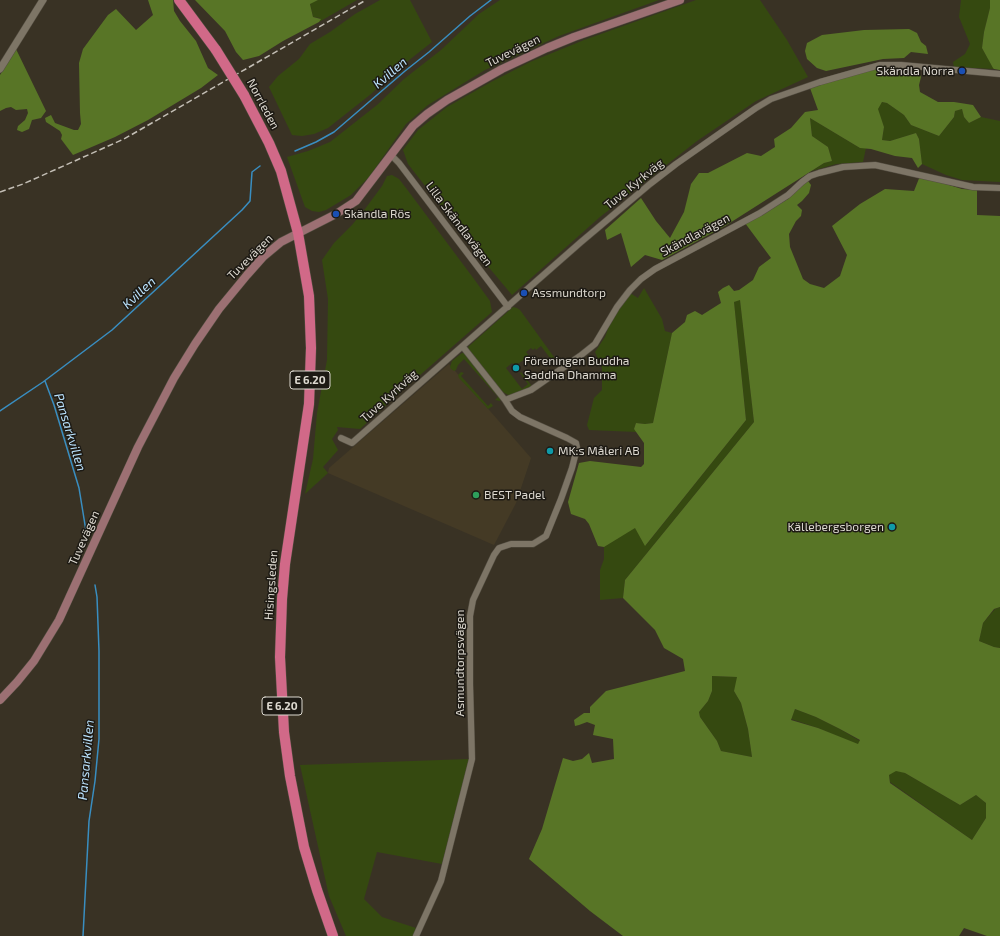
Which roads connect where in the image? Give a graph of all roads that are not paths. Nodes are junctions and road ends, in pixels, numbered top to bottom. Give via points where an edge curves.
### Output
1 (43, 0) edge
2 (179, 0) edge
3 (680, 0) edge
4 (0, 69) edge
5 (1000, 74) edge
6 (391, 155) junction
7 (1000, 188) edge
8 (298, 232) junction
9 (508, 307) junction
10 (463, 347) junction
11 (505, 400) junction
12 (341, 438) dead end
13 (0, 700) edge
14 (333, 936) edge
15 (416, 936) edge

1 - 4 street
2 - 8 highway, Norrleden / E 6.20, bridge via 216,50 244,95 281,171
3 - 6 main road, Tuvevägen via 574,37 520,60 474,84 427,114 413,126
5 - 9 street, Tuve Kyrkväg via 880,65 775,98 737,121 650,184
6 - 8 main road, Tuvevägen via 356,201 336,214
6 - 9 street, Lilla Skändlavägen
7 - 11 street, Skändlavägen via 973,187 875,165 843,167 810,176 769,207 654,269 625,295 599,340 592,347 531,390
8 - 13 main road, Tuvevägen via 274,247 247,275 189,354 143,436 57,624 34,662
8 - 14 highway, Hisingsleden / E 6.20 via 309,296 311,363 309,404 284,564 280,630 281,696 290,776 299,822 317,890
9 - 10 street, Tuve Kyrkväg
10 - 11 street
10 - 12 street, Tuve Kyrkväg via 352,443
11 - 15 street, Asmundtorpsvägen via 512,411 520,417 567,438 576,443 577,448 546,536 533,544 512,544 499,548 473,600 470,616 472,759 441,881

